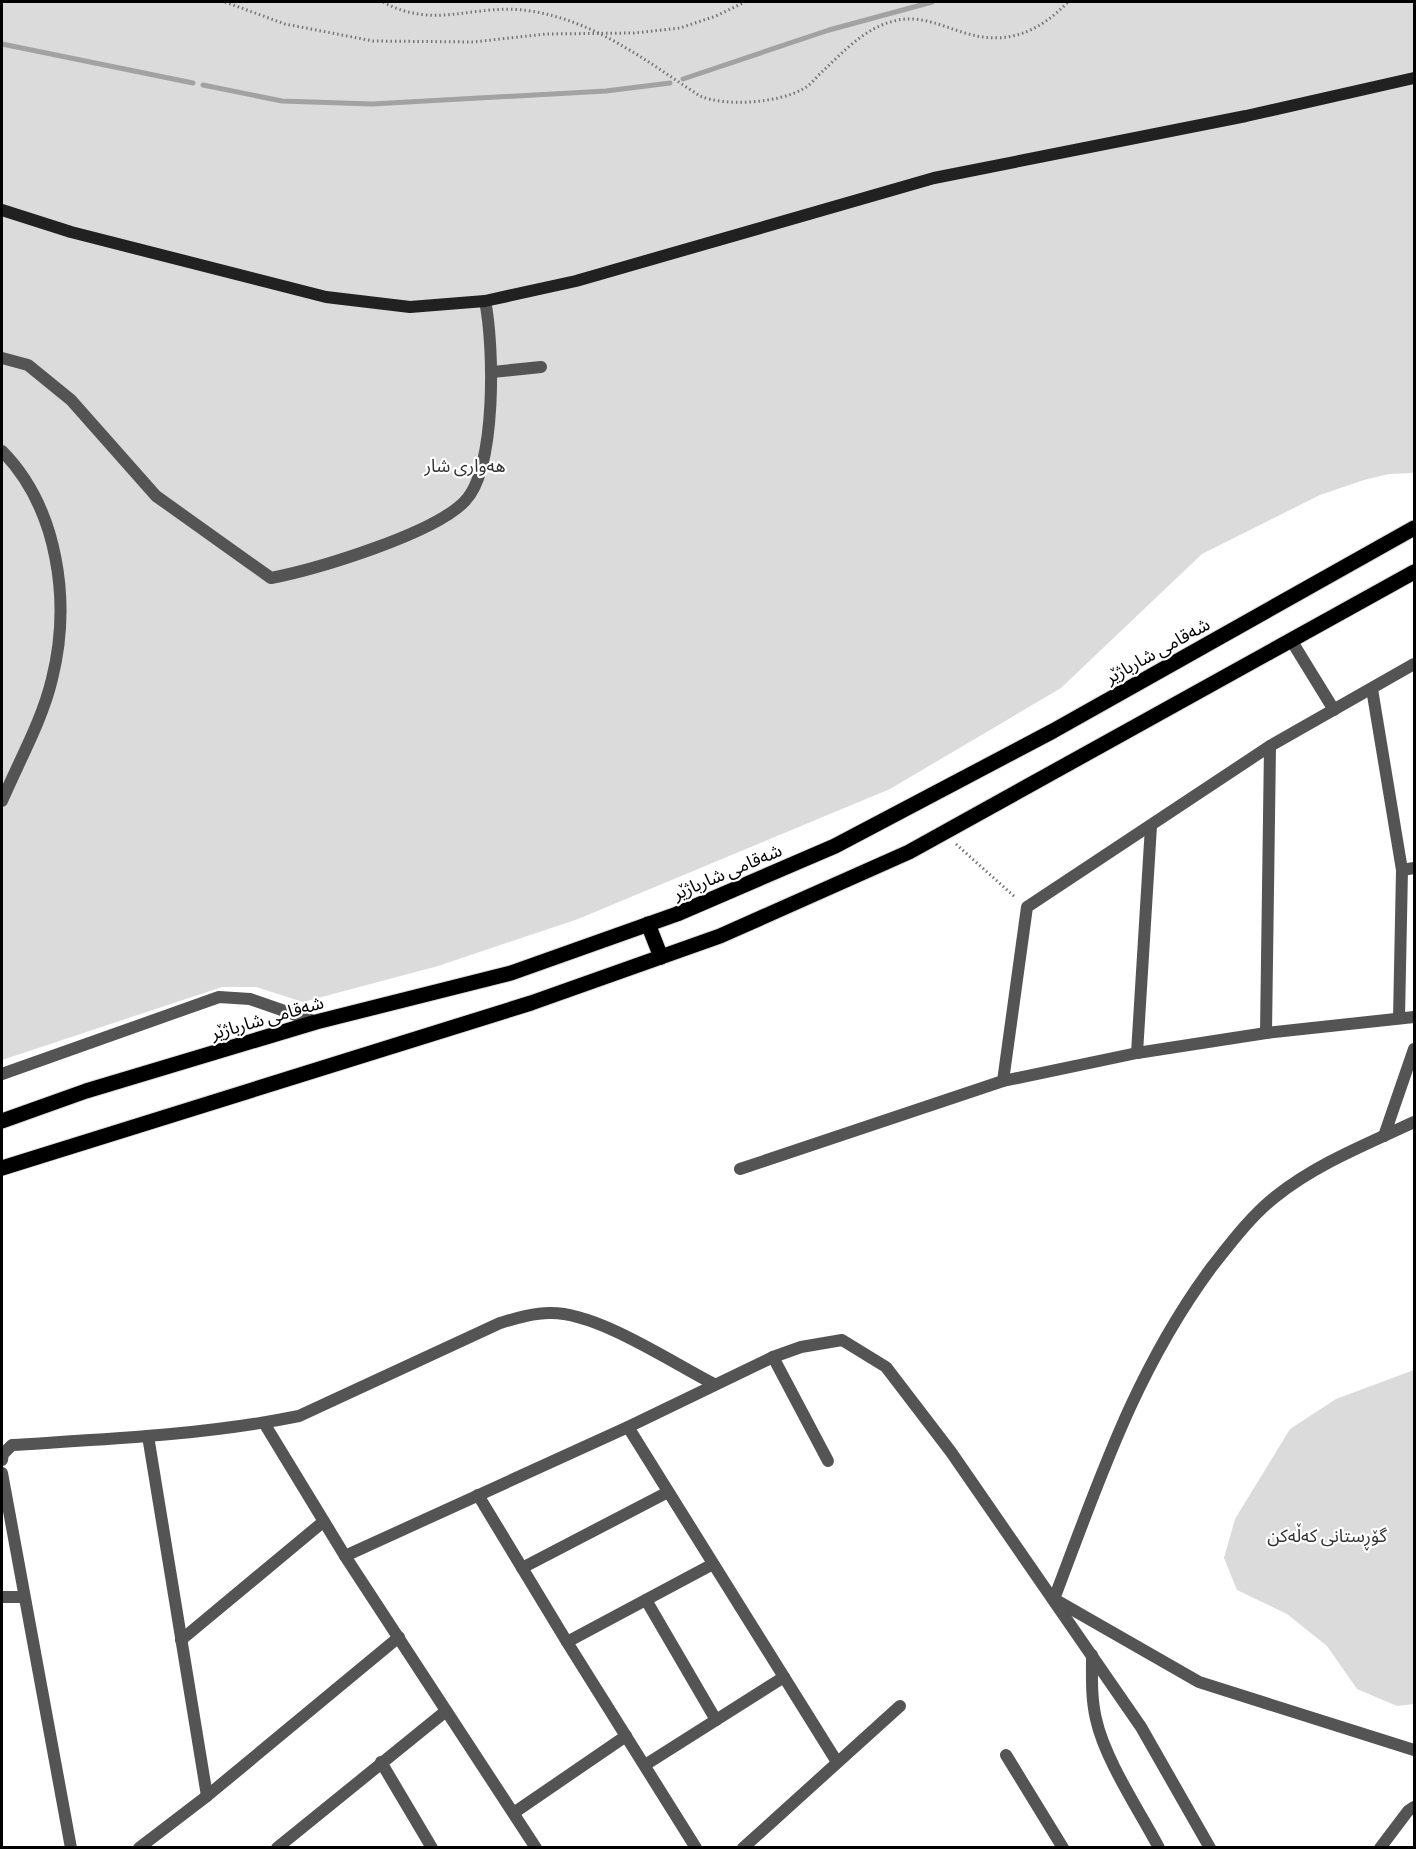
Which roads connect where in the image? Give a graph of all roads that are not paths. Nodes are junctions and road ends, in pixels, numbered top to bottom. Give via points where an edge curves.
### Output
1 (1414, 78) edge
2 (2, 210) edge
3 (485, 301) junction
4 (2, 358) edge
5 (541, 367) dead end
6 (492, 372) junction
7 (2, 452) edge
8 (1414, 528) edge
9 (1414, 572) edge
10 (1291, 640) junction
11 (1414, 664) edge
12 (1372, 689) junction
13 (1334, 710) junction
14 (1270, 746) junction
15 (2, 799) edge
16 (1151, 826) junction
17 (1408, 869) edge
18 (648, 924) junction
19 (661, 957) junction
20 (1414, 1017) edge
21 (1399, 1018) junction
22 (316, 1022) junction
23 (1266, 1033) junction
24 (1414, 1049) edge
25 (1137, 1053) junction
26 (2, 1074) edge
27 (1003, 1081) junction
28 (2, 1121) edge
29 (1414, 1122) edge
30 (1384, 1136) junction
31 (2, 1168) edge
32 (740, 1169) dead end
33 (773, 1357) junction
34 (714, 1384) junction
35 (264, 1423) junction
36 (628, 1427) junction
37 (148, 1436) junction
38 (2, 1460) edge
39 (828, 1461) dead end
40 (2, 1473) edge
41 (668, 1492) junction
42 (478, 1495) junction
43 (323, 1522) junction
44 (345, 1556) junction
45 (713, 1564) junction
46 (522, 1568) junction
47 (23, 1597) junction
48 (2, 1598) edge
49 (1054, 1599) junction
50 (646, 1600) junction
51 (399, 1637) junction
52 (181, 1640) junction
53 (567, 1642) junction
54 (1092, 1655) junction
55 (784, 1677) junction
56 (900, 1706) dead end
57 (446, 1711) junction
58 (716, 1720) junction
59 (626, 1736) junction
60 (1414, 1750) edge
61 (1006, 1755) dead end
62 (381, 1762) junction
63 (837, 1762) junction
64 (645, 1765) junction
65 (207, 1796) junction
66 (1414, 1807) edge
67 (515, 1812) junction
68 (429, 1846) edge
69 (71, 1848) edge
70 (139, 1848) edge
71 (277, 1848) edge
72 (536, 1848) edge
73 (696, 1848) edge
74 (743, 1848) edge
75 (1063, 1848) edge
76 (1159, 1848) edge
77 (1210, 1848) edge
78 (1380, 1848) edge

1 - 3 street via 934,178 576,281
2 - 3 street via 82,235 327,297 410,307
3 - 6 street
4 - 6 street via 28,365 71,400 156,496 272,578 372,549 446,516 466,501 483,460
5 - 6 street
7 - 15 street via 45,519 56,562 60,605 52,679
8 - 18 main road, شەقامی شارباژێر via 1053,731 835,846
9 - 10 main road
10 - 13 street
10 - 19 main road via 909,852 720,936
11 - 12 street
12 - 13 street
12 - 17 street
13 - 14 street
14 - 16 street
14 - 23 street
16 - 25 street
16 - 27 street via 1027,907
17 - 21 street
18 - 19 main road
18 - 22 main road, شەقامی شارباژێر via 511,973
19 - 31 main road via 531,1003
20 - 21 street
21 - 23 street
22 - 26 street via 250,999 219,998
22 - 28 main road, شەقامی شارباژێر via 86,1091
23 - 25 street
24 - 30 street
25 - 27 street
27 - 32 street
29 - 30 street
30 - 49 street via 1343,1155 1273,1198 1249,1222 1189,1299 1133,1396
33 - 34 street
33 - 39 street
33 - 49 street via 801,1347 842,1340 886,1367
34 - 35 street via 577,1316 527,1315 500,1323 299,1416
34 - 36 street
35 - 37 street
35 - 43 street
36 - 41 street
36 - 42 street
37 - 38 street via 12,1444
37 - 52 street
40 - 47 street
41 - 45 street
41 - 46 street
42 - 44 street
42 - 46 street
43 - 44 street
43 - 52 street
44 - 51 street
45 - 50 street
45 - 55 street
46 - 53 street
47 - 48 street
47 - 69 street
49 - 54 street
49 - 60 street via 1199,1682
50 - 53 street
50 - 58 street
51 - 57 street
51 - 65 street
52 - 65 street
53 - 59 street
54 - 76 street via 1096,1721 1107,1752
54 - 77 street via 1141,1727
55 - 58 street
55 - 63 street
56 - 63 street
57 - 62 street
57 - 67 street
58 - 64 street
59 - 64 street
59 - 67 street
61 - 75 street
62 - 68 street
62 - 71 street
63 - 74 street
64 - 73 street
65 - 70 street
66 - 78 street
67 - 72 street

